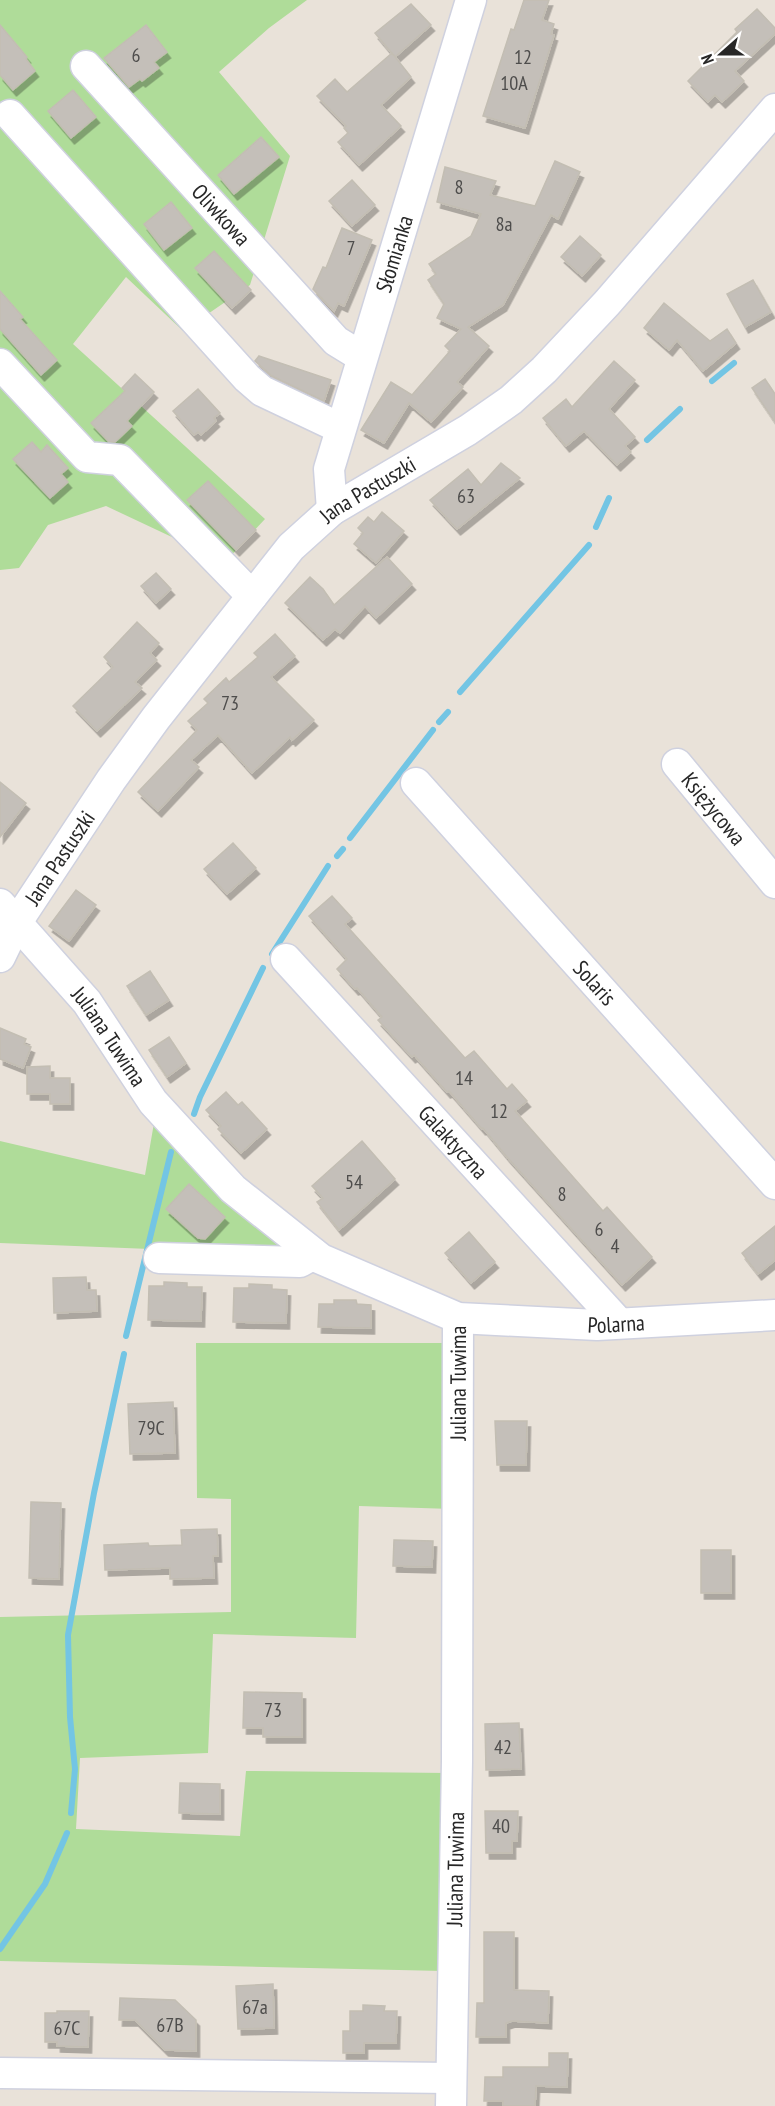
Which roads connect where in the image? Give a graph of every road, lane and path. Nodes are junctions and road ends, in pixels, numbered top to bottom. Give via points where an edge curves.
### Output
1 (471, 0) edge
2 (86, 66) dead end
3 (775, 109) edge
4 (10, 115) dead end
5 (362, 357) junction
6 (0, 364) edge
7 (340, 428) junction
8 (332, 510) junction
9 (252, 596) junction
10 (677, 764) dead end
11 (416, 783) dead end
12 (775, 883) edge
13 (9, 913) edge
14 (0, 957) edge
15 (286, 959) dead end
16 (775, 1184) edge
17 (314, 1254) junction
18 (159, 1258) dead end
19 (775, 1316) edge
20 (458, 1318) junction
21 (619, 1323) junction
22 (0, 2073) edge
23 (451, 2092) edge

1 - 5 street, Słomianka
2 - 5 street, Oliwkowa via 336,341
3 - 8 street, Jana Pastuszki via 607,303 511,400 468,430
4 - 7 street via 247,378 262,391
5 - 7 street, Słomianka
6 - 9 street via 87,457 120,460
7 - 8 street, Słomianka via 329,469
8 - 9 street, Jana Pastuszki via 291,547
9 - 13 street, Jana Pastuszki
10 - 12 street, Księżycowa
11 - 16 street, Solaris
13 - 14 street, Jana Pastuszki
13 - 17 street, Juliana Tuwima via 87,1002 153,1102 233,1189
15 - 21 street, Galaktyczna
17 - 18 street via 300,1262
17 - 20 street, Juliana Tuwima
19 - 21 street, Polarna
20 - 21 street, Polarna
20 - 23 street, Juliana Tuwima
22 - 23 street, Juliana Tuwima

